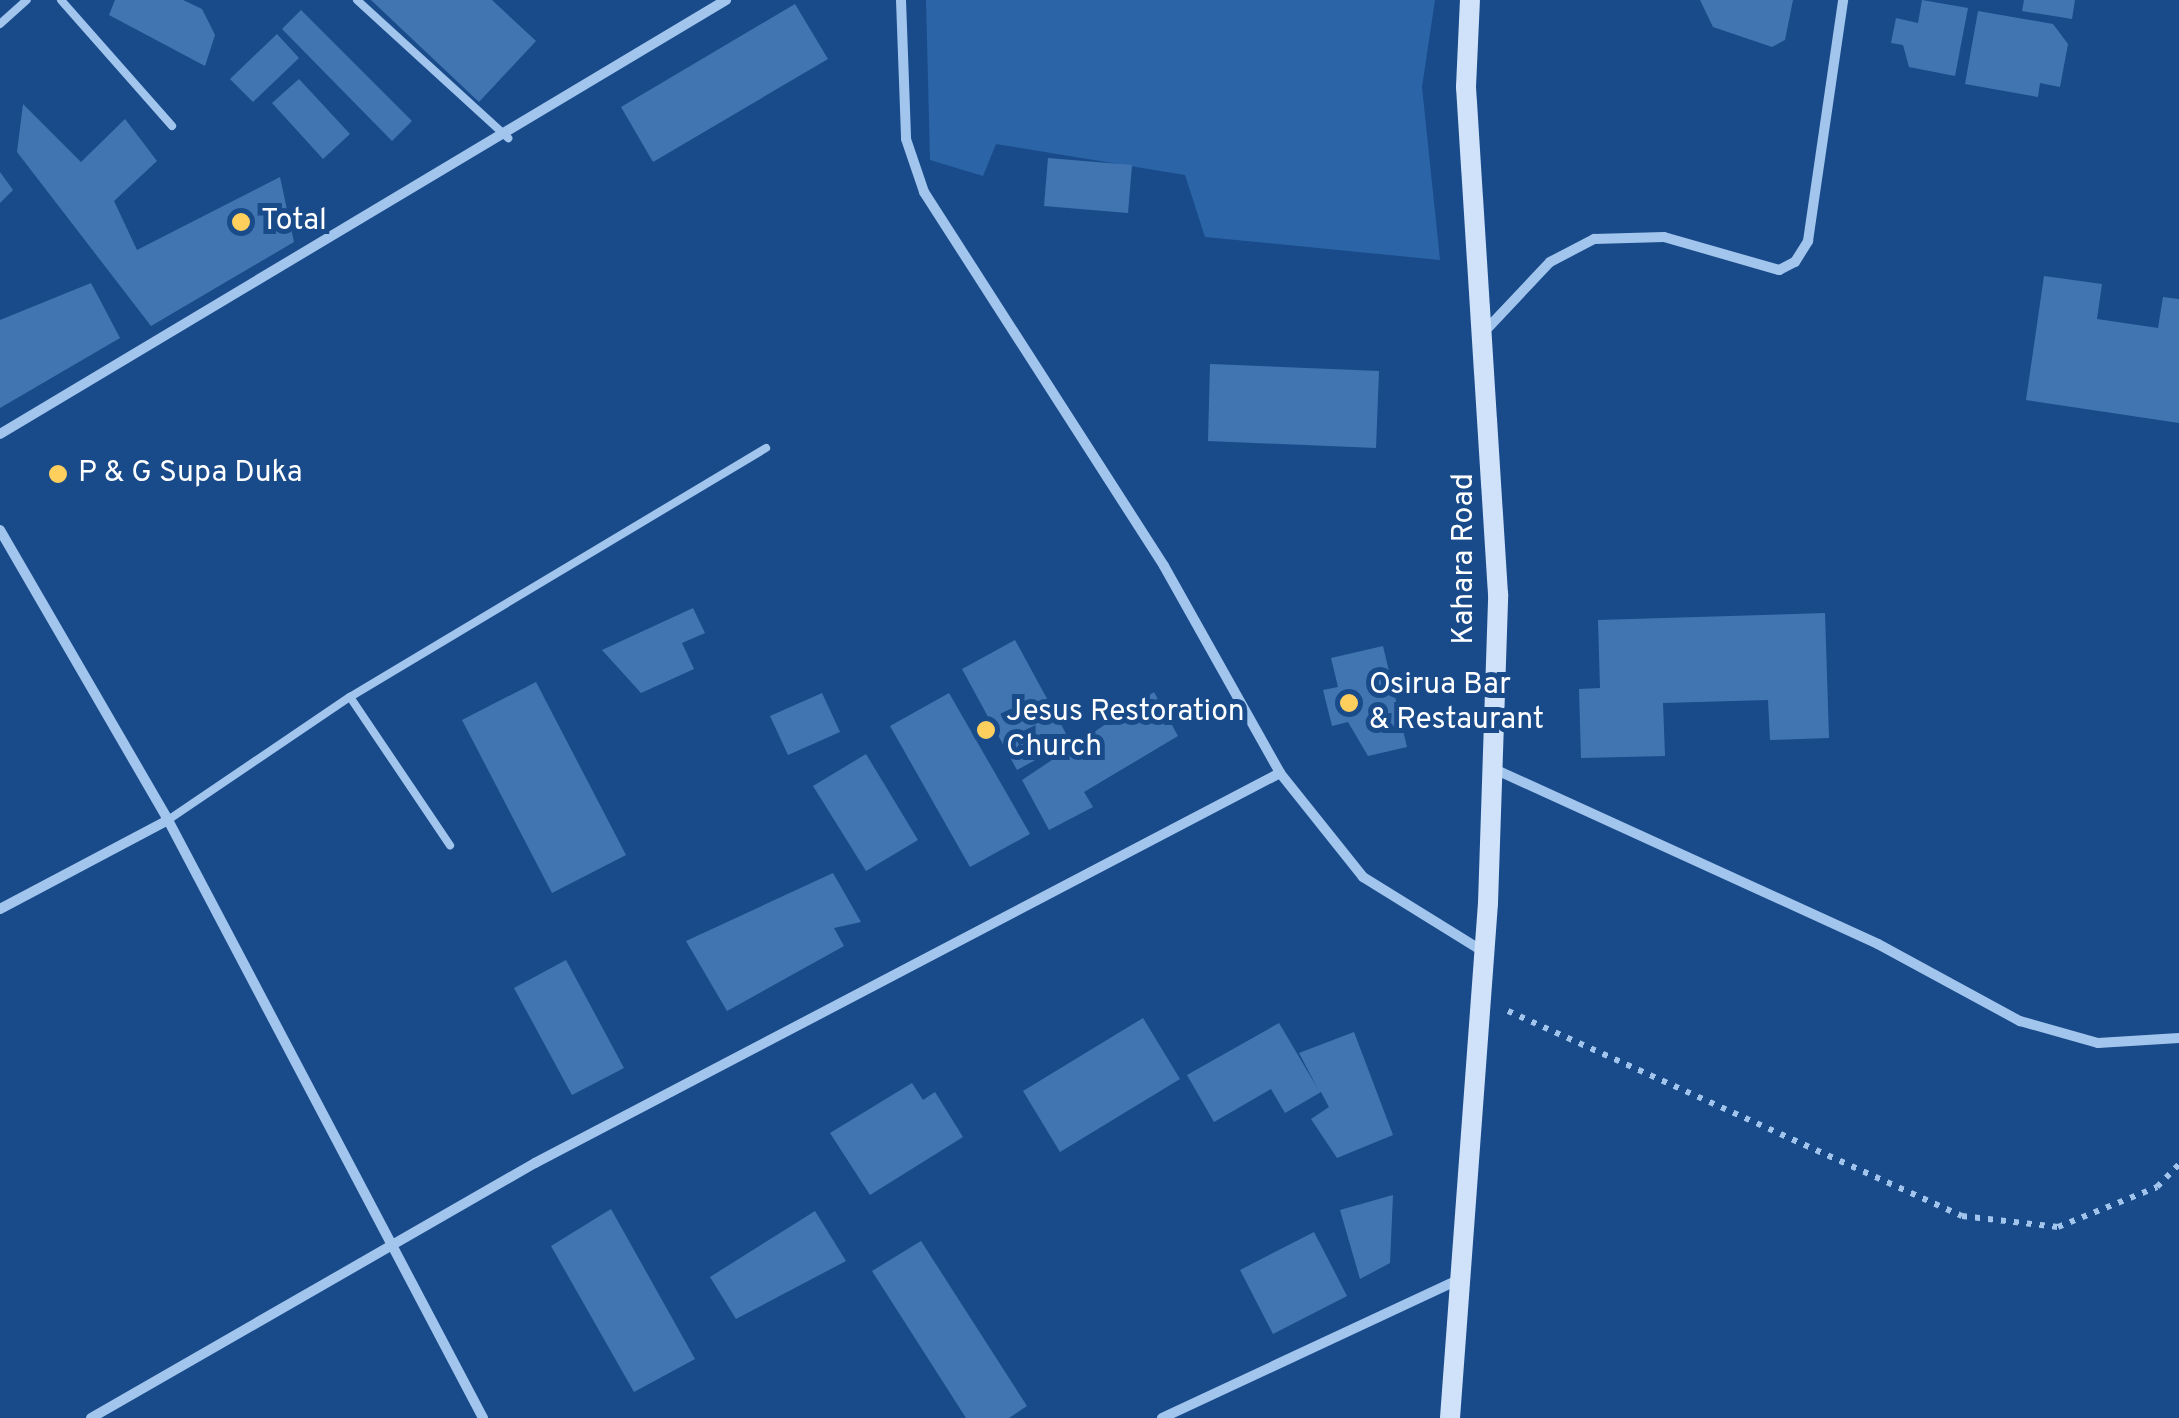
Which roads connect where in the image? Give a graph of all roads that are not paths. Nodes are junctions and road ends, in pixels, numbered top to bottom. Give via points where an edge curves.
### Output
1 (27, 0) edge
2 (61, 0) edge
3 (357, 0) edge
4 (726, 0) edge
5 (900, 0) edge
6 (1470, 0) edge
7 (1843, 0) edge
8 (0, 24) edge
9 (172, 126) dead end
10 (508, 138) junction
11 (1484, 332) junction
12 (0, 434) edge
13 (766, 448) dead end
14 (0, 530) edge
15 (350, 696) junction
16 (1491, 768) junction
17 (1280, 772) junction
18 (168, 820) junction
19 (450, 845) dead end
20 (0, 910) edge
21 (1484, 952) junction
22 (2179, 1038) edge
23 (389, 1244) junction
24 (1458, 1280) junction
25 (91, 1418) edge
26 (483, 1418) edge
27 (1162, 1418) edge
28 (1450, 1418) edge

1 - 8 lane
2 - 9 lane
3 - 10 lane
4 - 10 street
5 - 17 street via 912,168 1164,566
6 - 11 street, Kahara Road via 1466,87
7 - 11 street via 1808,241 1795,262 1779,270 1664,237 1594,239 1550,262
10 - 12 street
11 - 16 street, Kahara Road via 1498,526
13 - 15 lane
14 - 18 street
15 - 18 lane
15 - 19 lane
16 - 21 street, Kahara Road
16 - 22 street via 1878,944 2020,1021 2098,1043
17 - 21 street via 1363,877
17 - 23 street
18 - 20 street
18 - 23 street
21 - 24 street, Kahara Road
23 - 25 street
23 - 26 street
24 - 27 street
24 - 28 street, Kahara Road

